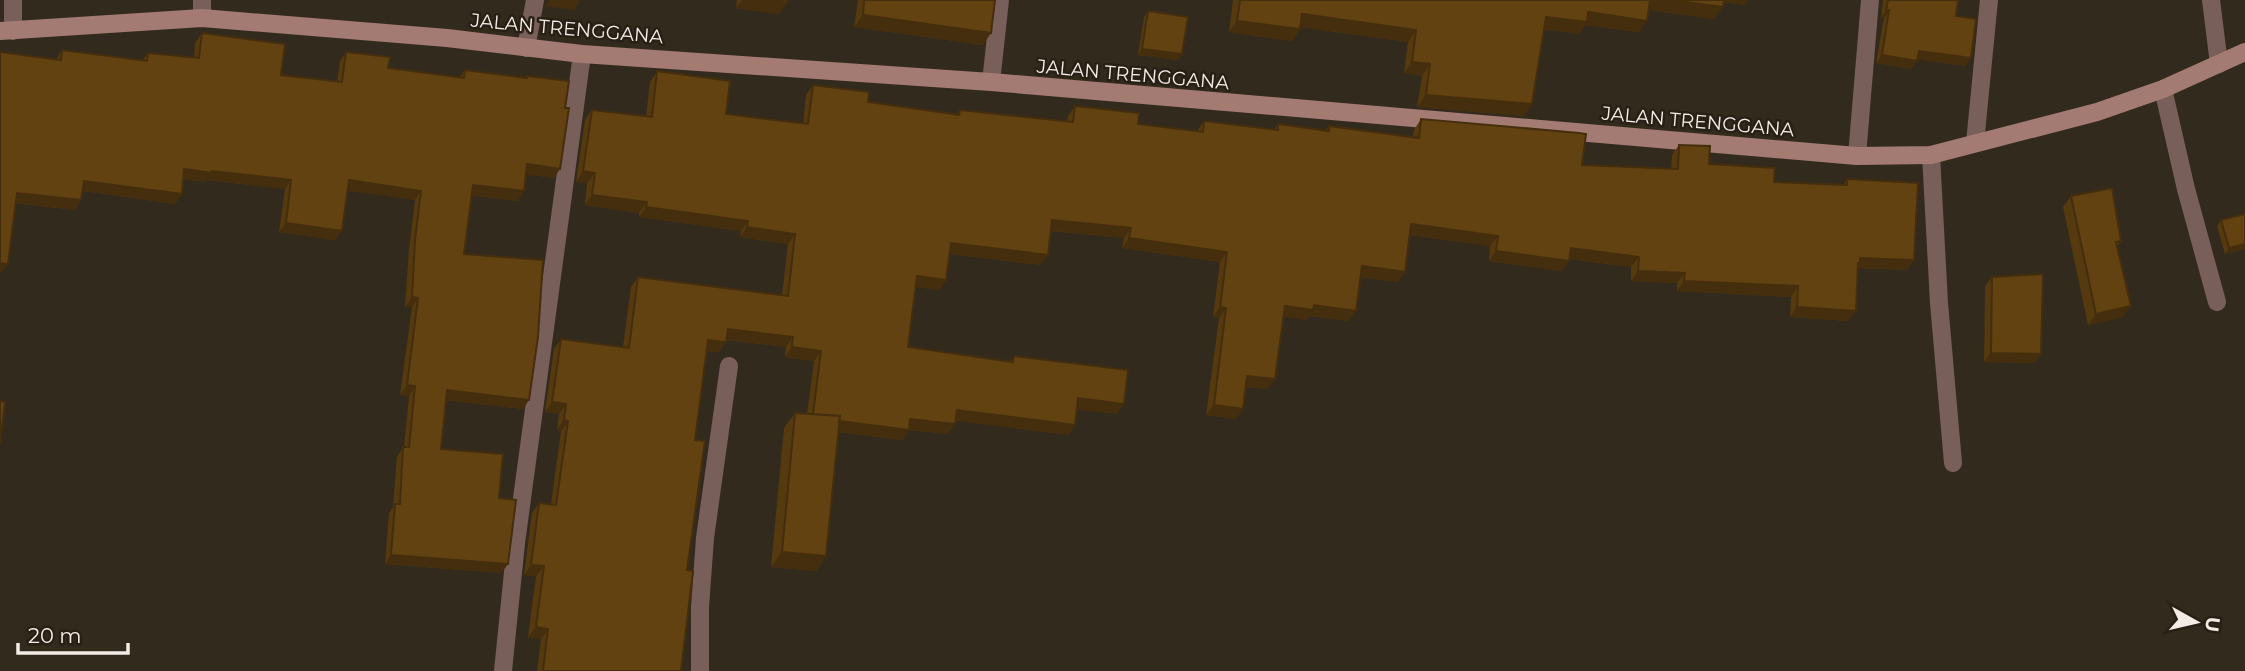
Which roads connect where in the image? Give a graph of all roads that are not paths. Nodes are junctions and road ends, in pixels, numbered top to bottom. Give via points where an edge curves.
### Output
1 (13, 0) edge
2 (535, 0) edge
3 (1000, 0) edge
4 (1870, 0) edge
5 (1989, 0) edge
6 (2211, 0) edge
7 (202, 9) edge
8 (6, 31) edge
9 (526, 48) junction
10 (2245, 52) edge
11 (582, 54) junction
12 (2219, 64) junction
13 (991, 82) junction
14 (2163, 89) junction
15 (1975, 143) junction
16 (1931, 155) junction
17 (1857, 156) junction
18 (2217, 302) dead end
19 (729, 366) dead end
20 (1953, 463) dead end
21 (503, 671) edge
22 (700, 671) edge

1 - 8 street
2 - 9 street
3 - 13 street
4 - 17 street
5 - 15 street
6 - 12 street
7 - 8 main road, JALAN TRENGGANA
7 - 9 main road, JALAN TRENGGANA
9 - 11 main road, JALAN TRENGGANA
10 - 12 main road, JALAN TRENGGANA
11 - 13 main road, JALAN TRENGGANA
11 - 21 street
12 - 14 main road, JALAN TRENGGANA
13 - 17 main road, JALAN TRENGGANA
14 - 15 main road, JALAN TRENGGANA via 2097,112
14 - 18 street
15 - 16 main road, JALAN TRENGGANA
16 - 17 main road, JALAN TRENGGANA
16 - 20 street
19 - 22 street via 705,538

